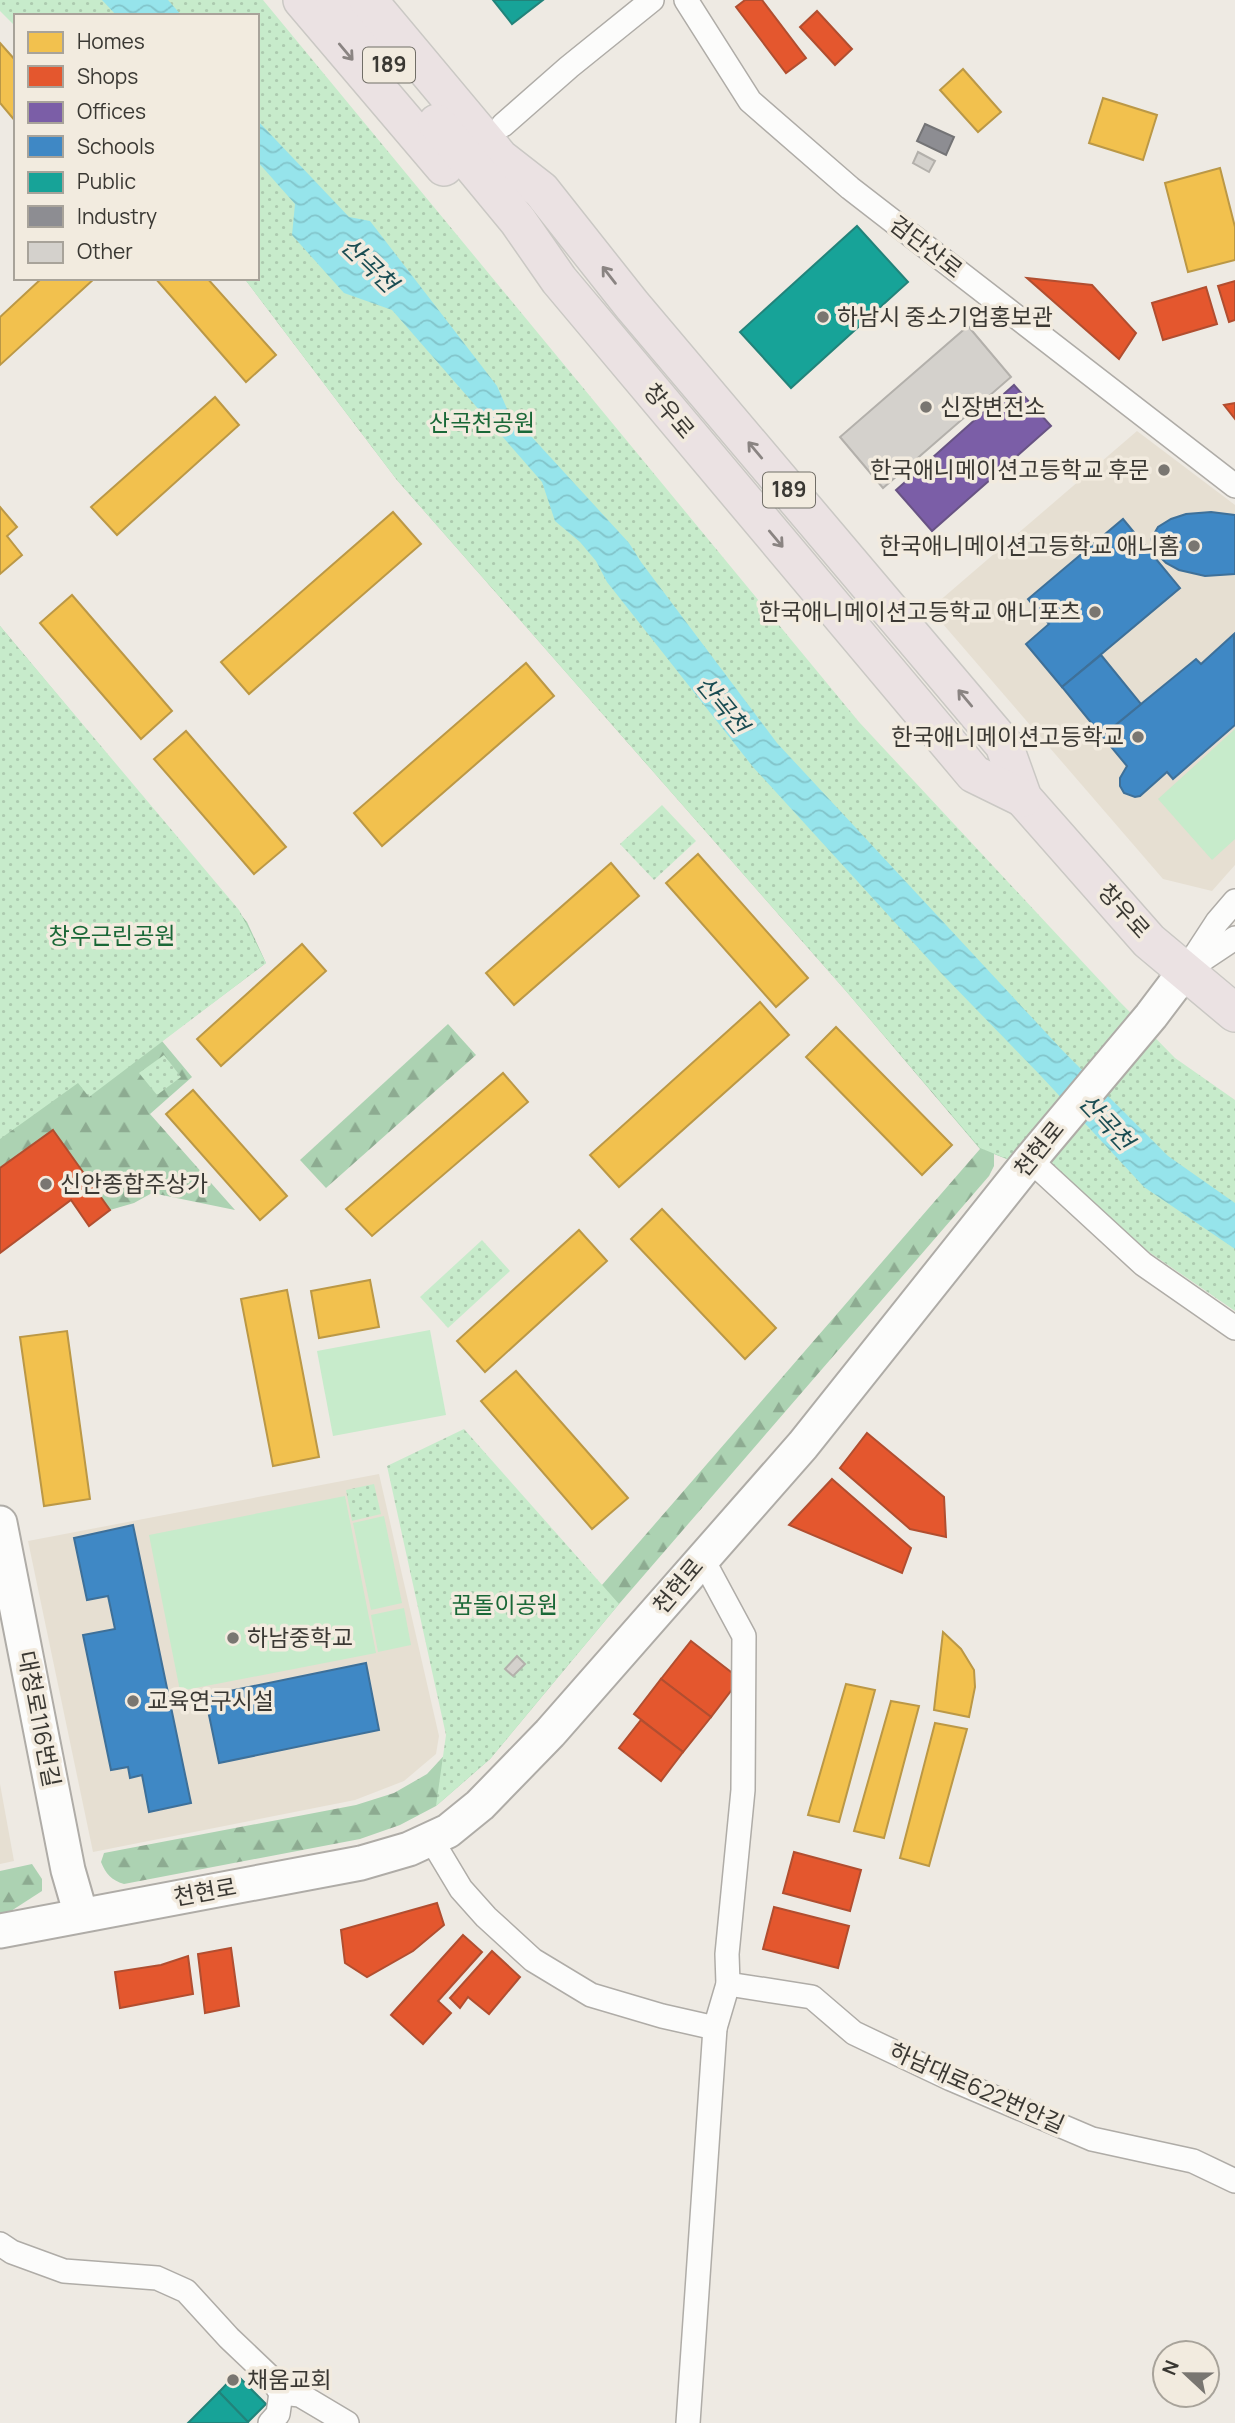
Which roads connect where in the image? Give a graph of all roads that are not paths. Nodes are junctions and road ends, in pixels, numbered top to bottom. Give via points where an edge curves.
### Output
1 (302, 0) edge
2 (335, 0) edge
3 (368, 0) edge
4 (400, 0) edge
5 (652, 0) edge
6 (686, 0) edge
7 (503, 125) junction
8 (541, 190) junction
9 (559, 280) junction
10 (1235, 486) edge
11 (1023, 798) junction
12 (1235, 901) edge
13 (1235, 938) edge
14 (1185, 971) junction
15 (1235, 1013) edge
16 (1030, 1160) junction
17 (1235, 1328) edge
18 (0, 1523) edge
19 (702, 1558) junction
20 (431, 1839) junction
21 (81, 1915) junction
22 (0, 1931) edge
23 (727, 1984) junction
24 (715, 2028) junction
25 (1235, 2181) edge
26 (0, 2244) edge
27 (281, 2393) junction
28 (270, 2423) edge
29 (347, 2423) edge
30 (688, 2423) edge

1 -> 9 main road via 503,237
2 - 9 main road, 창우로 / 189 via 518,221
3 - 8 main road, 창우로 / 189 via 500,158
4 - 7 main road
5 - 7 street
6 - 10 street, 검단산로 via 750,101 850,188
7 - 8 main road
11 -> 8 main road, 창우로 / 189 via 1004,745 632,305
9 -> 11 main road, 창우로 / 189 via 974,774
11 - 14 main road, 창우로 / 189 via 1149,941
12 - 14 street
13 - 14 street
14 - 15 main road, 창우로 / 189
14 - 16 main road, 천현로
16 - 17 street via 1143,1264
16 - 19 main road, 천현로 via 803,1444
18 - 21 main road, 대청로116번길 via 68,1870
19 - 20 main road, 천현로 via 507,1779 448,1831
19 - 23 street via 744,1636 743,1790
20 - 21 main road, 천현로 via 361,1863
20 - 24 street via 461,1889 533,1960 591,1995
21 - 22 main road, 천현로
23 - 24 street
23 - 25 street, 하남대로622번안길 via 812,1997 855,2032 951,2079 1092,2138 1193,2161
24 - 30 street
26 - 27 street via 64,2271 157,2278 186,2291
27 - 28 street via 278,2414
27 - 29 street via 300,2395

